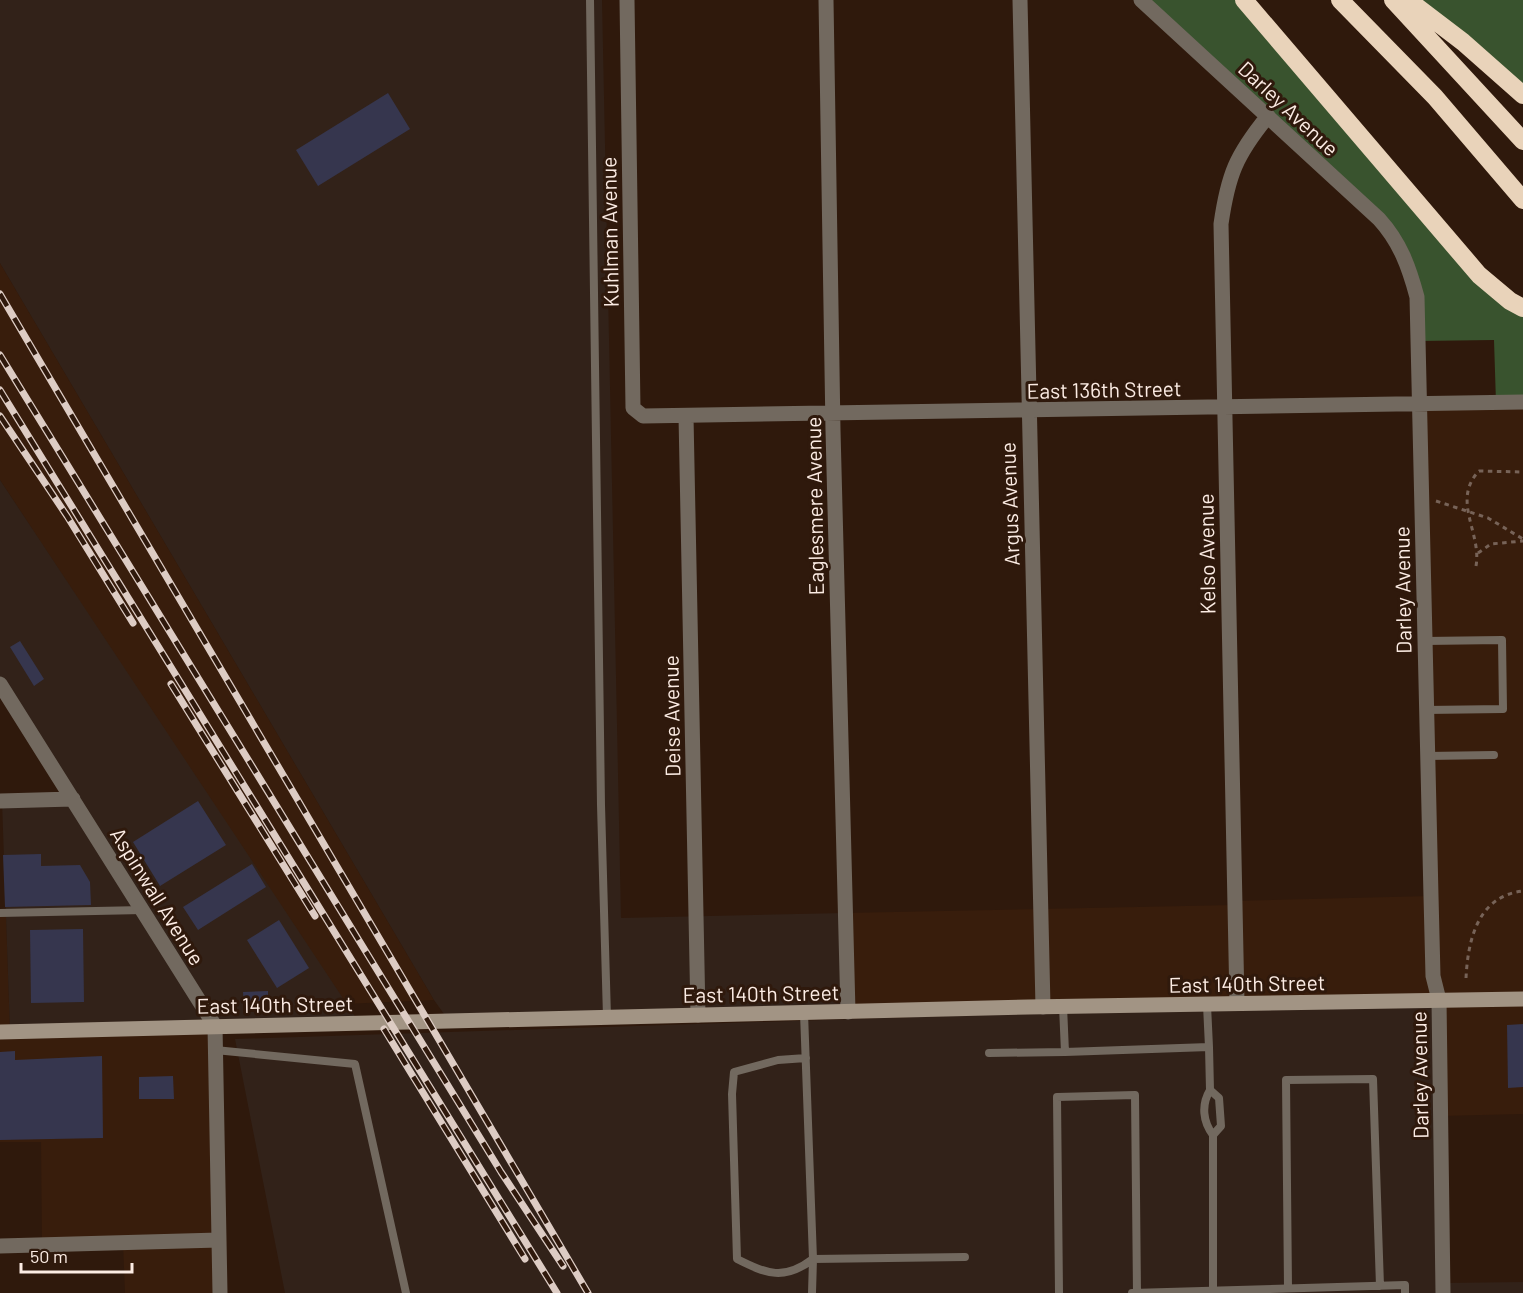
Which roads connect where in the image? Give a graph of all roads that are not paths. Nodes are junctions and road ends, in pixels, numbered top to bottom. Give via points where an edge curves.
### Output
1 (590, 0) edge
2 (627, 0) edge
3 (826, 0) edge
4 (1020, 0) edge
5 (1140, 0) edge
6 (1245, 0) edge
7 (1340, 0) edge
8 (1393, 0) edge
9 (1408, 0) edge
10 (1523, 95) edge
11 (1268, 116) junction
12 (1523, 141) edge
13 (1523, 200) edge
14 (1523, 308) edge
15 (1523, 402) edge
16 (1419, 404) junction
17 (1224, 407) junction
18 (1027, 411) junction
19 (832, 414) junction
20 (686, 416) junction
21 (1425, 641) junction
22 (2, 690) edge
23 (1426, 710) junction
24 (1494, 755) dead end
25 (1427, 756) junction
26 (73, 799) junction
27 (0, 801) edge
28 (142, 910) junction
29 (0, 914) edge
30 (1523, 999) edge
31 (1439, 1000) junction
32 (1237, 1004) junction
33 (1207, 1005) junction
34 (1063, 1006) junction
35 (1043, 1007) junction
36 (848, 1011) junction
37 (804, 1013) junction
38 (698, 1015) junction
39 (608, 1017) junction
40 (215, 1026) junction
41 (0, 1032) edge
42 (1209, 1047) junction
43 (215, 1050) junction
44 (1065, 1052) junction
45 (989, 1053) dead end
46 (806, 1058) junction
47 (1210, 1090) junction
48 (1213, 1135) junction
49 (219, 1240) junction
50 (0, 1246) edge
51 (965, 1257) dead end
52 (813, 1258) junction
53 (1380, 1286) junction
54 (1288, 1288) junction
55 (1213, 1290) junction
56 (220, 1293) edge
57 (406, 1293) edge
58 (812, 1293) edge
59 (1059, 1293) edge
60 (1131, 1293) edge
61 (1137, 1293) edge
62 (1406, 1293) edge
63 (1443, 1293) edge

1 - 39 lane via 601,805
2 - 20 street, Kuhlman Avenue via 633,408 643,416
3 - 19 street, Eaglesmere Avenue
4 - 18 street, Argus Avenue
5 - 11 street, Darley Avenue
6 - 14 highway via 1479,275
7 - 13 highway via 1435,97
8 - 12 highway
9 - 10 highway
11 - 16 street, Darley Avenue via 1395,236 1417,297
11 - 17 street, Kelso Avenue via 1242,147 1226,184 1221,224
15 - 16 street, East 136th Street
16 - 17 street, East 136th Street
16 - 21 street, Darley Avenue
17 - 18 street, East 136th Street
17 - 32 street, Kelso Avenue
18 - 19 street, East 136th Street
18 - 35 street, Argus Avenue
19 - 20 street, East 136th Street
19 - 36 street, Eaglesmere Avenue
20 - 38 street, Deise Avenue
21 - 23 street, Darley Avenue
21 - 23 lane via 1502,640 1503,709
22 - 26 street, Aspinwall Avenue
23 - 25 street, Darley Avenue
24 - 25 lane
25 - 31 street, Darley Avenue via 1433,976
26 - 27 street
26 - 28 street, Aspinwall Avenue
28 - 29 lane
28 - 40 street, Aspinwall Avenue
30 - 31 street, East 140th Street
31 - 32 street, East 140th Street
31 - 63 street, Darley Avenue
32 - 33 street, East 140th Street
33 - 34 street, East 140th Street
33 - 42 lane
34 - 35 street, East 140th Street
34 - 44 lane
35 - 36 street, East 140th Street
36 - 37 street, East 140th Street
37 - 38 street, East 140th Street
37 - 46 lane
38 - 39 street, East 140th Street
39 - 40 street, East 140th Street
40 - 41 street, East 140th Street
40 - 43 street
42 - 44 lane
42 - 47 lane
43 - 49 street
43 - 57 lane via 355,1064
44 - 45 lane
46 - 52 lane
46 - 52 lane via 778,1060 734,1072 737,1259 764,1272 796,1272
47 - 48 lane via 1205,1099 1205,1125
47 - 48 lane via 1219,1098 1221,1126
48 - 55 lane
49 - 50 street
49 - 56 street
51 - 52 lane
52 - 58 lane
53 - 54 lane
53 - 54 lane via 1373,1079 1286,1080
53 - 62 lane via 1405,1286
54 - 55 lane
55 - 61 lane
59 - 61 lane via 1057,1097 1135,1095
60 - 61 lane

